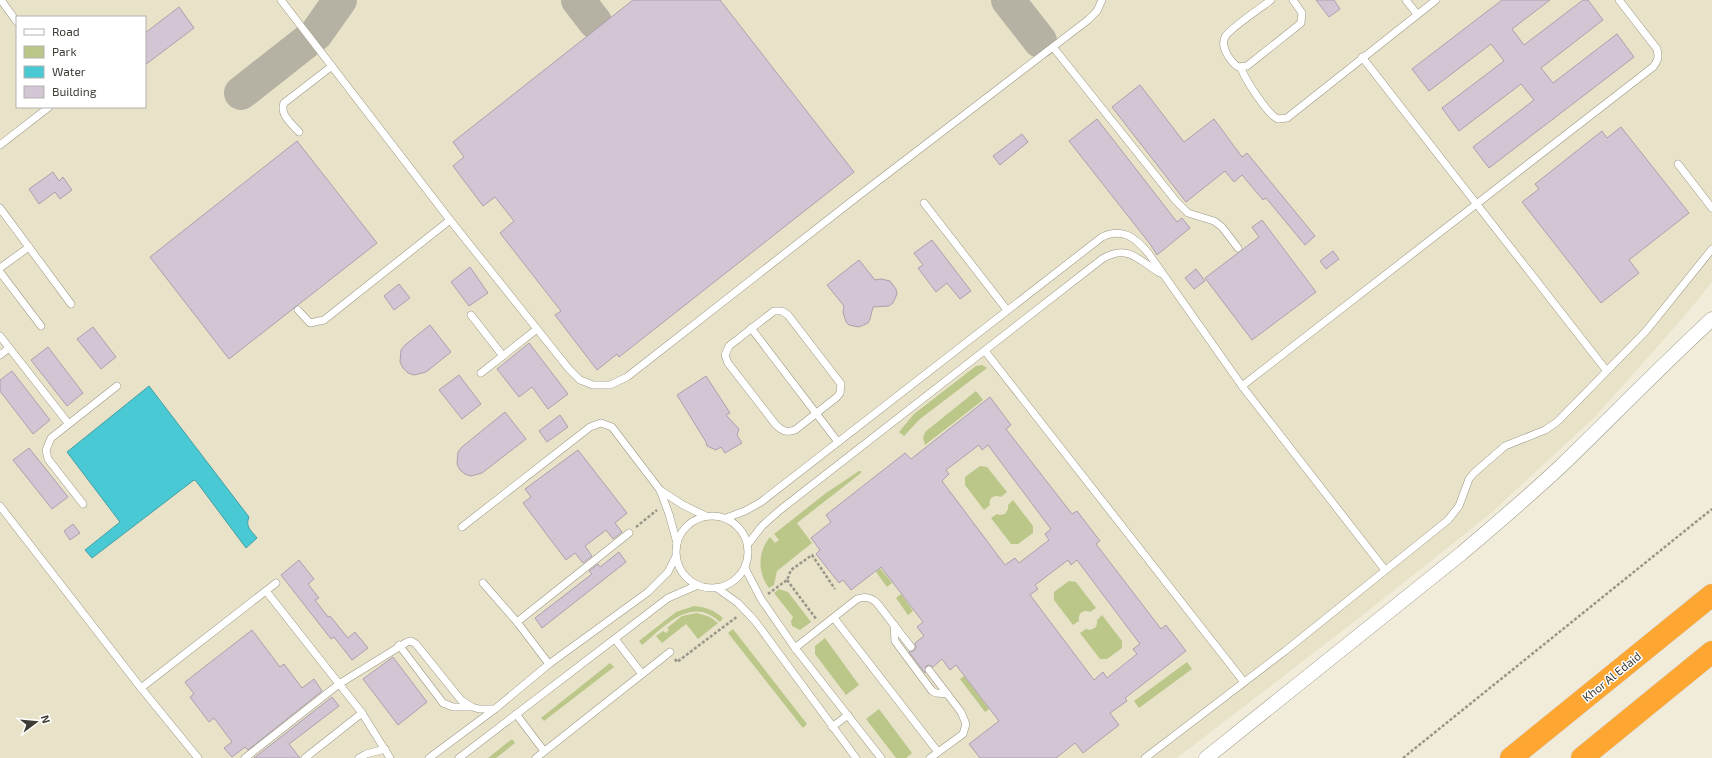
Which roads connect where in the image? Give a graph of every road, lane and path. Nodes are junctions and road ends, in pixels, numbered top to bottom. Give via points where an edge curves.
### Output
1 (1, 0) edge
2 (281, 0) edge
3 (1102, 0) edge
4 (1271, 0) edge
5 (1293, 0) edge
6 (1406, 0) edge
7 (1436, 0) edge
8 (1619, 0) edge
9 (1417, 14) junction
10 (16, 21) edge
11 (1053, 47) junction
12 (1362, 57) junction
13 (332, 66) junction
14 (1241, 68) junction
15 (48, 108) edge
16 (299, 132) dead end
17 (0, 145) edge
18 (1678, 164) dead end
19 (924, 202) dead end
20 (1476, 205) junction
21 (0, 208) edge
22 (1712, 208) edge
23 (450, 220) junction
24 (29, 247) junction
25 (1238, 248) dead end
26 (1712, 249) edge
27 (0, 268) edge
28 (0, 272) edge
29 (1162, 274) junction
30 (72, 304) dead end
31 (298, 310) dead end
32 (1007, 310) junction
33 (471, 315) dead end
34 (1712, 319) edge
35 (41, 326) dead end
36 (751, 328) junction
37 (537, 329) junction
38 (0, 336) edge
39 (9, 348) junction
40 (985, 351) junction
41 (0, 355) edge
42 (503, 356) junction
43 (1606, 370) junction
44 (481, 373) dead end
45 (117, 386) dead end
46 (1242, 386) junction
47 (816, 413) junction
48 (68, 423) junction
49 (838, 442) junction
50 (660, 490) junction
51 (83, 504) dead end
52 (666, 504) junction
53 (0, 506) edge
54 (1712, 509) edge
55 (706, 516) junction
56 (726, 518) junction
57 (462, 527) dead end
58 (628, 533) joint
59 (677, 543) junction
60 (748, 544) junction
61 (676, 556) junction
62 (745, 568) junction
63 (1385, 570) junction
64 (787, 580) junction
65 (276, 582) dead end
66 (483, 583) dead end
67 (698, 585) junction
68 (717, 588) junction
69 (835, 588) dead end
70 (266, 591) junction
71 (1712, 595) edge
72 (761, 600) junction
73 (745, 611) junction
74 (834, 618) junction
75 (517, 622) junction
76 (894, 625) junction
77 (822, 627) junction
78 (615, 639) junction
79 (399, 646) junction
80 (910, 647) dead end
81 (795, 648) junction
82 (670, 652) joint
83 (1712, 652) edge
84 (549, 664) junction
85 (929, 670) dead end
86 (642, 674) junction
87 (1244, 682) junction
88 (339, 684) junction
89 (141, 688) junction
90 (947, 694) junction
91 (472, 707) junction
92 (495, 709) junction
93 (362, 713) junction
94 (516, 714) junction
95 (848, 715) junction
96 (832, 727) junction
97 (385, 749) junction
98 (544, 751) junction
99 (938, 752) junction
100 (198, 758) edge
101 (245, 758) edge
102 (305, 758) edge
103 (359, 758) edge
104 (390, 758) edge
105 (429, 758) edge
106 (459, 758) edge
107 (536, 758) edge
108 (856, 758) edge
109 (881, 758) edge
110 (930, 758) edge
111 (1146, 758) edge
112 (1206, 758) edge
113 (1403, 758) edge
114 (1512, 758) edge
115 (1582, 758) edge

1 - 10 lane
2 - 13 lane
3 - 11 lane via 1097,11 1088,20
4 - 14 lane via 1229,32 1224,39 1225,51 1235,65
5 - 14 lane via 1302,13 1301,23
6 - 9 lane
7 - 9 lane
8 - 20 lane via 1657,49 1657,62 1649,71
9 - 12 lane
11 - 25 lane via 1176,201 1188,213 1214,221
11 - 37 lane via 620,382 602,386 580,380
12 - 14 lane via 1282,120 1271,115 1245,78
12 - 20 lane
13 - 16 lane via 284,103 284,114
13 - 23 lane
15 - 17 lane
18 - 22 lane
19 - 32 lane
20 - 43 lane
20 - 46 lane
21 - 24 lane
23 - 31 lane via 324,320 310,322
23 - 37 lane
24 - 27 lane
24 - 30 lane
26 - 43 lane via 1646,331
28 - 35 lane
29 - 32 lane via 1137,241 1118,232 1108,234
29 - 40 lane via 1131,254 1119,253 1108,256
29 - 46 lane
32 - 49 lane
33 - 42 lane
34 - 112 street via 1559,467 1496,524
36 - 47 lane
36 - 47 lane via 771,312 785,312 839,379 840,393
36 - 47 lane via 729,346 726,355 728,364 783,431 795,430
37 - 42 lane
38 - 39 lane
39 - 41 lane
39 - 48 lane
40 - 60 lane via 780,510 762,526
40 - 87 lane
42 - 44 lane
43 - 63 lane via 1551,426 1505,446 1474,473 1453,514
45 - 48 lane
46 - 63 lane
47 - 49 lane
48 - 51 lane via 49,441 47,454 48,459
49 - 56 lane via 761,502
50 - 52 lane
50 - 55 lane via 683,506
50 - 57 lane via 612,427 607,424 595,424
52 - 58 path
52 - 59 lane
53 - 89 lane
54 - 113 path
55 - 56 lane
55 - 59 lane via 687,526
56 - 60 lane via 742,531
58 - 75 lane
59 - 61 lane
60 - 62 lane
61 - 67 lane via 681,570
61 - 84 lane via 668,572 648,592
62 - 68 lane via 736,579
62 - 72 lane
63 - 87 lane
64 - 69 path via 791,570 812,555
64 - 72 path
64 - 77 path
65 - 70 lane
66 - 75 lane
67 - 68 lane
67 - 78 lane via 668,598
68 - 73 lane
70 - 88 lane
70 - 89 lane
71 - 114 highway, Khor Al Edaid
72 - 81 lane
73 - 82 path via 677,662
73 - 96 lane
74 - 76 lane via 857,599 866,597 874,600
74 - 77 lane
74 - 99 lane
75 - 84 lane
76 - 80 lane
76 - 90 lane via 895,641 932,691
77 - 81 lane
78 - 86 lane
78 - 94 lane
79 - 88 lane
79 - 91 lane via 443,703 453,707
79 - 91 lane via 411,641 416,644 461,700
81 - 95 lane
82 - 86 lane
83 - 115 highway
84 - 92 lane
85 - 90 lane
86 - 98 lane
87 - 111 lane
88 - 93 lane
88 - 101 lane
89 - 100 lane
90 - 99 lane via 964,716 966,727 963,734
91 - 92 lane
92 - 105 lane
93 - 97 lane
93 - 102 lane
94 - 98 lane
94 - 106 lane
95 - 96 lane
95 - 109 lane
96 - 108 lane
97 - 103 lane
97 - 104 lane
98 - 107 lane
99 - 110 lane

